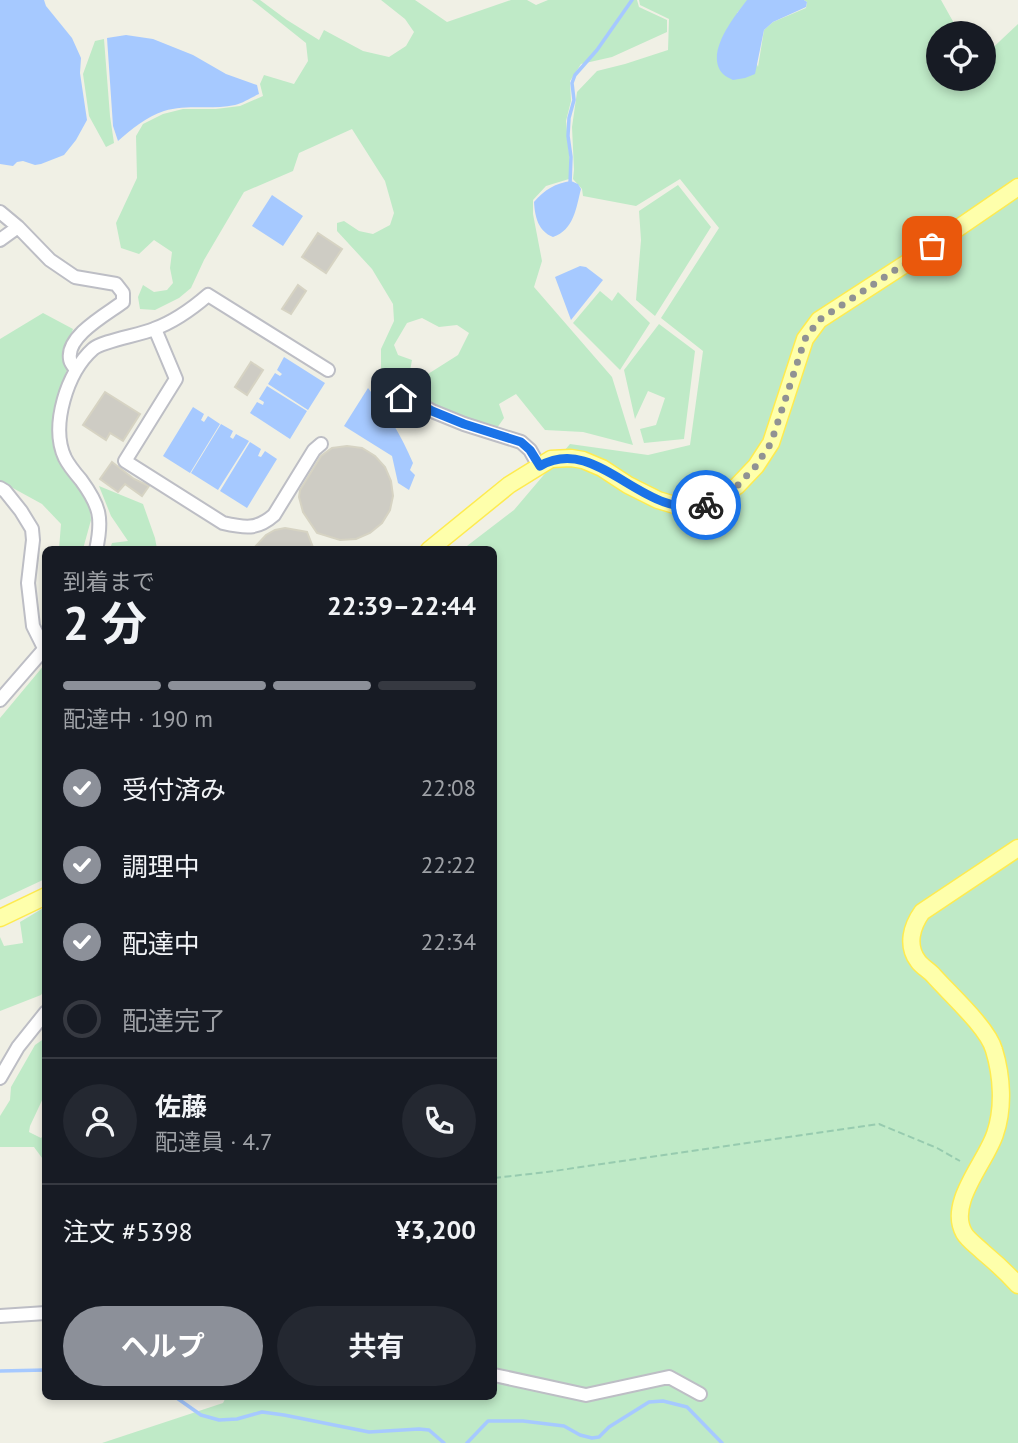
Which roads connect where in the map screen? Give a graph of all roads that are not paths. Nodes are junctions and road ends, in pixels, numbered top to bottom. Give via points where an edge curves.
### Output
1 (1018, 187) edge
2 (0, 212) edge
3 (18, 227) junction
4 (0, 240) edge
5 (155, 329) junction
6 (75, 369) junction
7 (328, 370) dead end
8 (401, 398) dead end
9 (321, 444) dead end
10 (540, 466) junction
11 (0, 488) edge
12 (97, 546) edge
13 (434, 546) edge
14 (42, 642) edge
15 (42, 651) edge
16 (0, 700) edge
17 (1018, 848) edge
18 (42, 898) edge
19 (0, 918) edge
20 (42, 1017) edge
21 (0, 1078) edge
22 (1018, 1285) edge
23 (42, 1313) edge
24 (0, 1316) edge
25 (497, 1376) edge
26 (700, 1394) dead end

1 - 10 main road via 819,320 805,339 771,443 737,486 710,503 678,506 658,500 583,460 551,459
2 - 3 street
3 - 4 street
3 - 6 street via 50,260 75,277 116,284 123,293 123,302 78,335 70,359
5 - 6 street via 95,347
5 - 7 street via 208,295
5 - 9 street via 176,379 125,461 223,523 256,526 274,515
6 - 12 street via 67,386 60,446 99,510
8 - 10 street via 521,442
10 - 13 main road
11 - 14 street via 32,529 28,583 33,626
15 - 16 street
17 - 22 main road via 922,912 911,939 919,962 987,1033 994,1047 1001,1092 996,1133 964,1194 960,1221 970,1240
18 - 19 main road
20 - 21 street
23 - 24 street
25 - 26 street via 586,1395 669,1377

